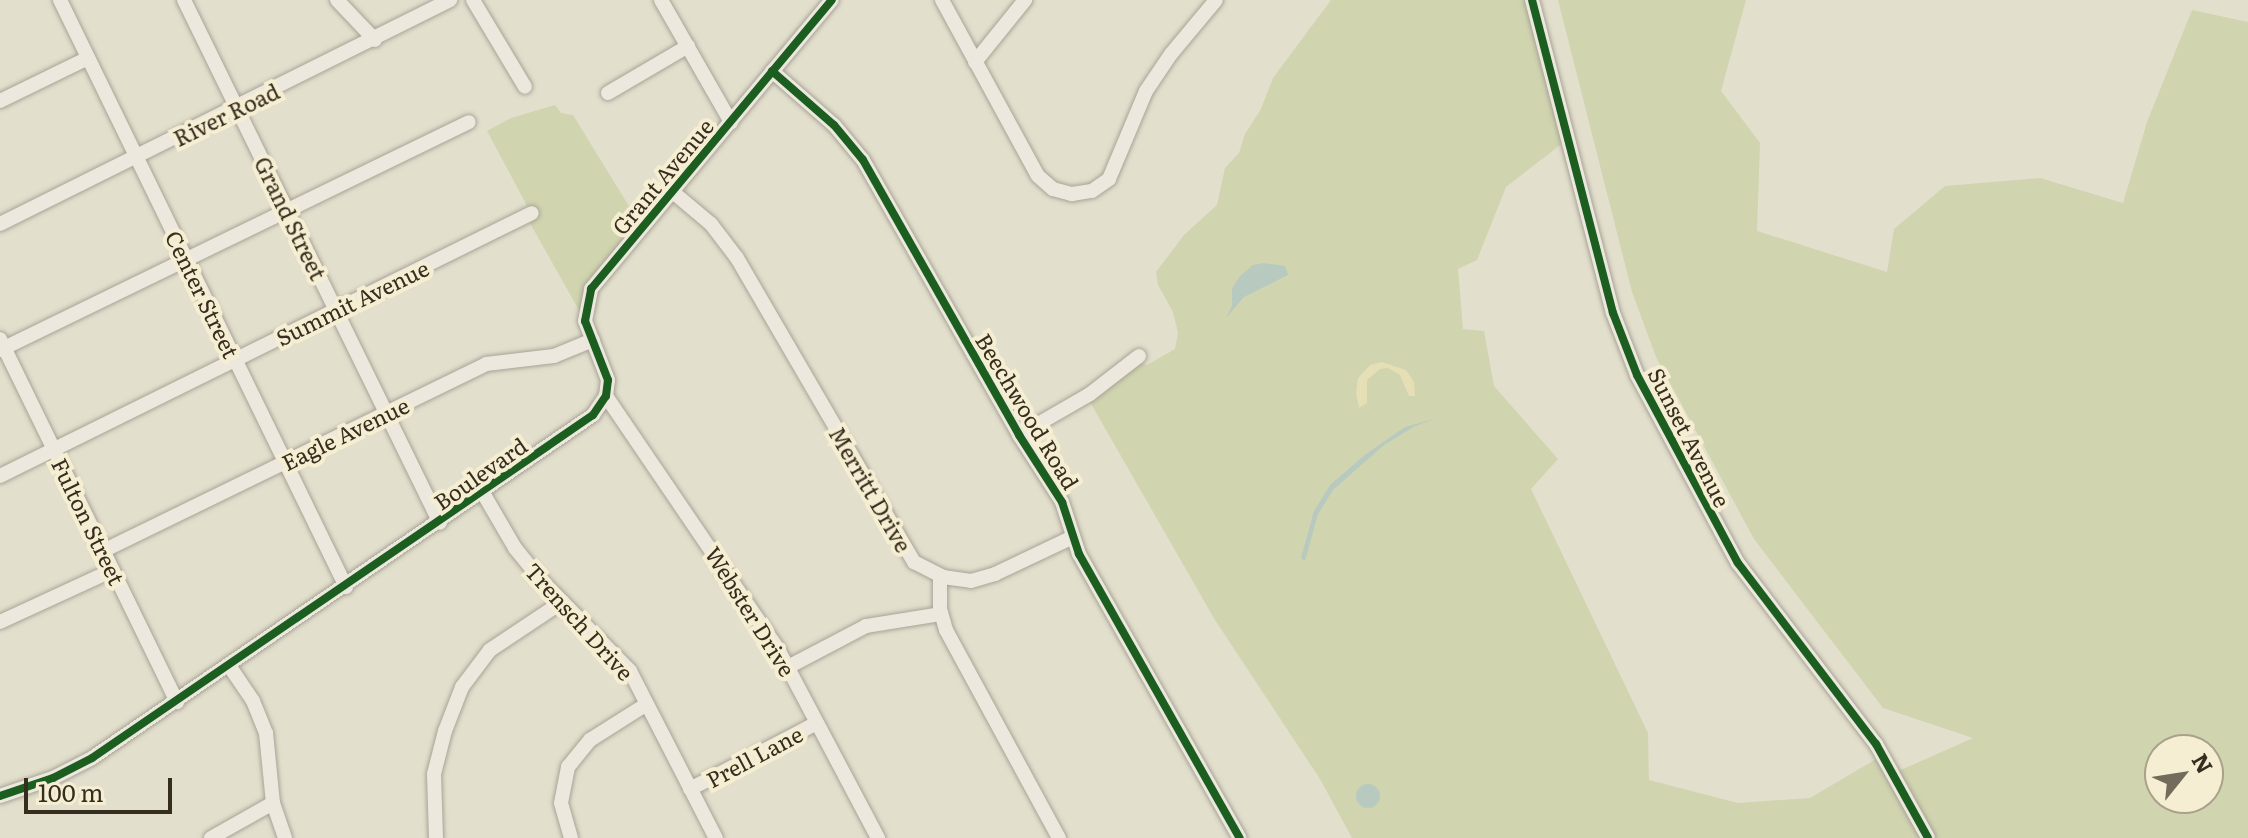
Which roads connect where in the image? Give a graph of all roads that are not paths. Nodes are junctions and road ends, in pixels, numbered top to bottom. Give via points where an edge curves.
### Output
1 (60, 0) edge
2 (184, 0) edge
3 (337, 0) edge
4 (450, 0) edge
5 (473, 0) edge
6 (661, 0) edge
7 (832, 0) edge
8 (942, 0) edge
9 (1025, 0) edge
10 (1216, 0) edge
11 (1532, 0) edge
12 (375, 40) junction
13 (688, 46) junction
14 (88, 58) junction
15 (975, 62) junction
16 (772, 71) junction
17 (525, 87) dead end
18 (608, 93) dead end
19 (0, 101) edge
20 (237, 108) junction
21 (469, 122) dead end
22 (731, 122) junction
23 (137, 157) junction
24 (674, 193) junction
25 (287, 211) junction
26 (532, 213) dead end
27 (0, 224) edge
28 (186, 260) junction
29 (336, 311) junction
30 (593, 340) junction
31 (1, 346) edge
32 (1139, 356) dead end
33 (235, 360) junction
34 (606, 396) junction
35 (386, 413) junction
36 (1019, 435) junction
37 (53, 449) junction
38 (285, 462) junction
39 (0, 476) edge
40 (483, 493) junction
41 (440, 523) junction
42 (1073, 537) junction
43 (103, 551) junction
44 (113, 570) junction
45 (940, 576) junction
46 (346, 587) junction
47 (562, 602) junction
48 (941, 614) junction
49 (0, 622) edge
50 (230, 667) junction
51 (788, 667) junction
52 (177, 702) junction
53 (647, 704) junction
54 (817, 723) junction
55 (690, 789) junction
56 (5, 794) edge
57 (273, 803) junction
58 (211, 838) edge
59 (285, 838) edge
60 (436, 838) edge
61 (571, 838) edge
62 (716, 838) edge
63 (878, 838) edge
64 (1059, 838) edge
65 (1240, 838) edge
66 (1928, 838) edge

1 - 14 street, Center Street
2 - 20 street, Grand Street
3 - 12 street
4 - 12 street, River Road
5 - 17 street
6 - 13 street
7 - 16 street, Grant Avenue
8 - 15 street
9 - 15 street
10 - 15 street via 1146,91 1114,172 1101,186 1082,194 1062,192 1038,176
11 - 66 street, Sunset Avenue via 1613,313 1637,375 1738,563 1876,744
12 - 20 street, River Road
13 - 18 street
13 - 22 street
14 - 19 street
14 - 23 street, Center Street
16 - 22 street, Grant Avenue
16 - 36 street, Beechwood Road via 834,125 863,160
20 - 23 street, River Road
20 - 25 street, Grand Street
21 - 25 street
22 - 24 street, Grant Avenue
23 - 27 street, River Road
23 - 28 street, Center Street
24 - 30 street, Grant Avenue via 591,289 585,312
24 - 45 street, Merritt Drive via 711,224 737,258 906,553
25 - 28 street
25 - 29 street, Grand Street
26 - 29 street, Summit Avenue
28 - 31 street
28 - 33 street, Center Street
29 - 33 street, Summit Avenue
29 - 35 street, Grand Street
30 - 34 street, Grant Avenue via 606,370
30 - 35 street, Eagle Avenue via 554,356 486,364
31 - 37 street, Fulton Street
32 - 36 street via 1090,394
33 - 37 street, Summit Avenue
33 - 38 street, Center Street
34 - 40 street, Boulevard via 593,415
34 - 51 street, Webster Drive
35 - 38 street, Eagle Avenue
35 - 41 street, Grand Street
36 - 42 street, Beechwood Road via 1062,502
37 - 39 street, Summit Avenue
37 - 43 street, Fulton Street
38 - 43 street, Eagle Avenue
38 - 46 street, Center Street
40 - 41 street, Boulevard
40 - 47 street, Trensch Drive via 515,548
41 - 46 street, Boulevard
42 - 45 street via 983,579
42 - 65 street, Beechwood Road
43 - 44 street, Fulton Street
44 - 49 street
44 - 52 street, Fulton Street
45 - 48 street
46 - 50 street, Boulevard
47 - 53 street, Trensch Drive via 615,653
47 - 60 street via 490,650 462,687 434,774
48 - 51 street via 866,626
48 - 64 street
50 - 52 street, Boulevard
50 - 57 street via 266,733
51 - 54 street, Webster Drive
52 - 56 street, Boulevard via 73,769
53 - 55 street, Trensch Drive
53 - 61 street via 590,740 568,767 561,803
54 - 55 street, Prell Lane
54 - 63 street, Webster Drive
55 - 62 street, Trensch Drive
57 - 58 street
57 - 59 street

